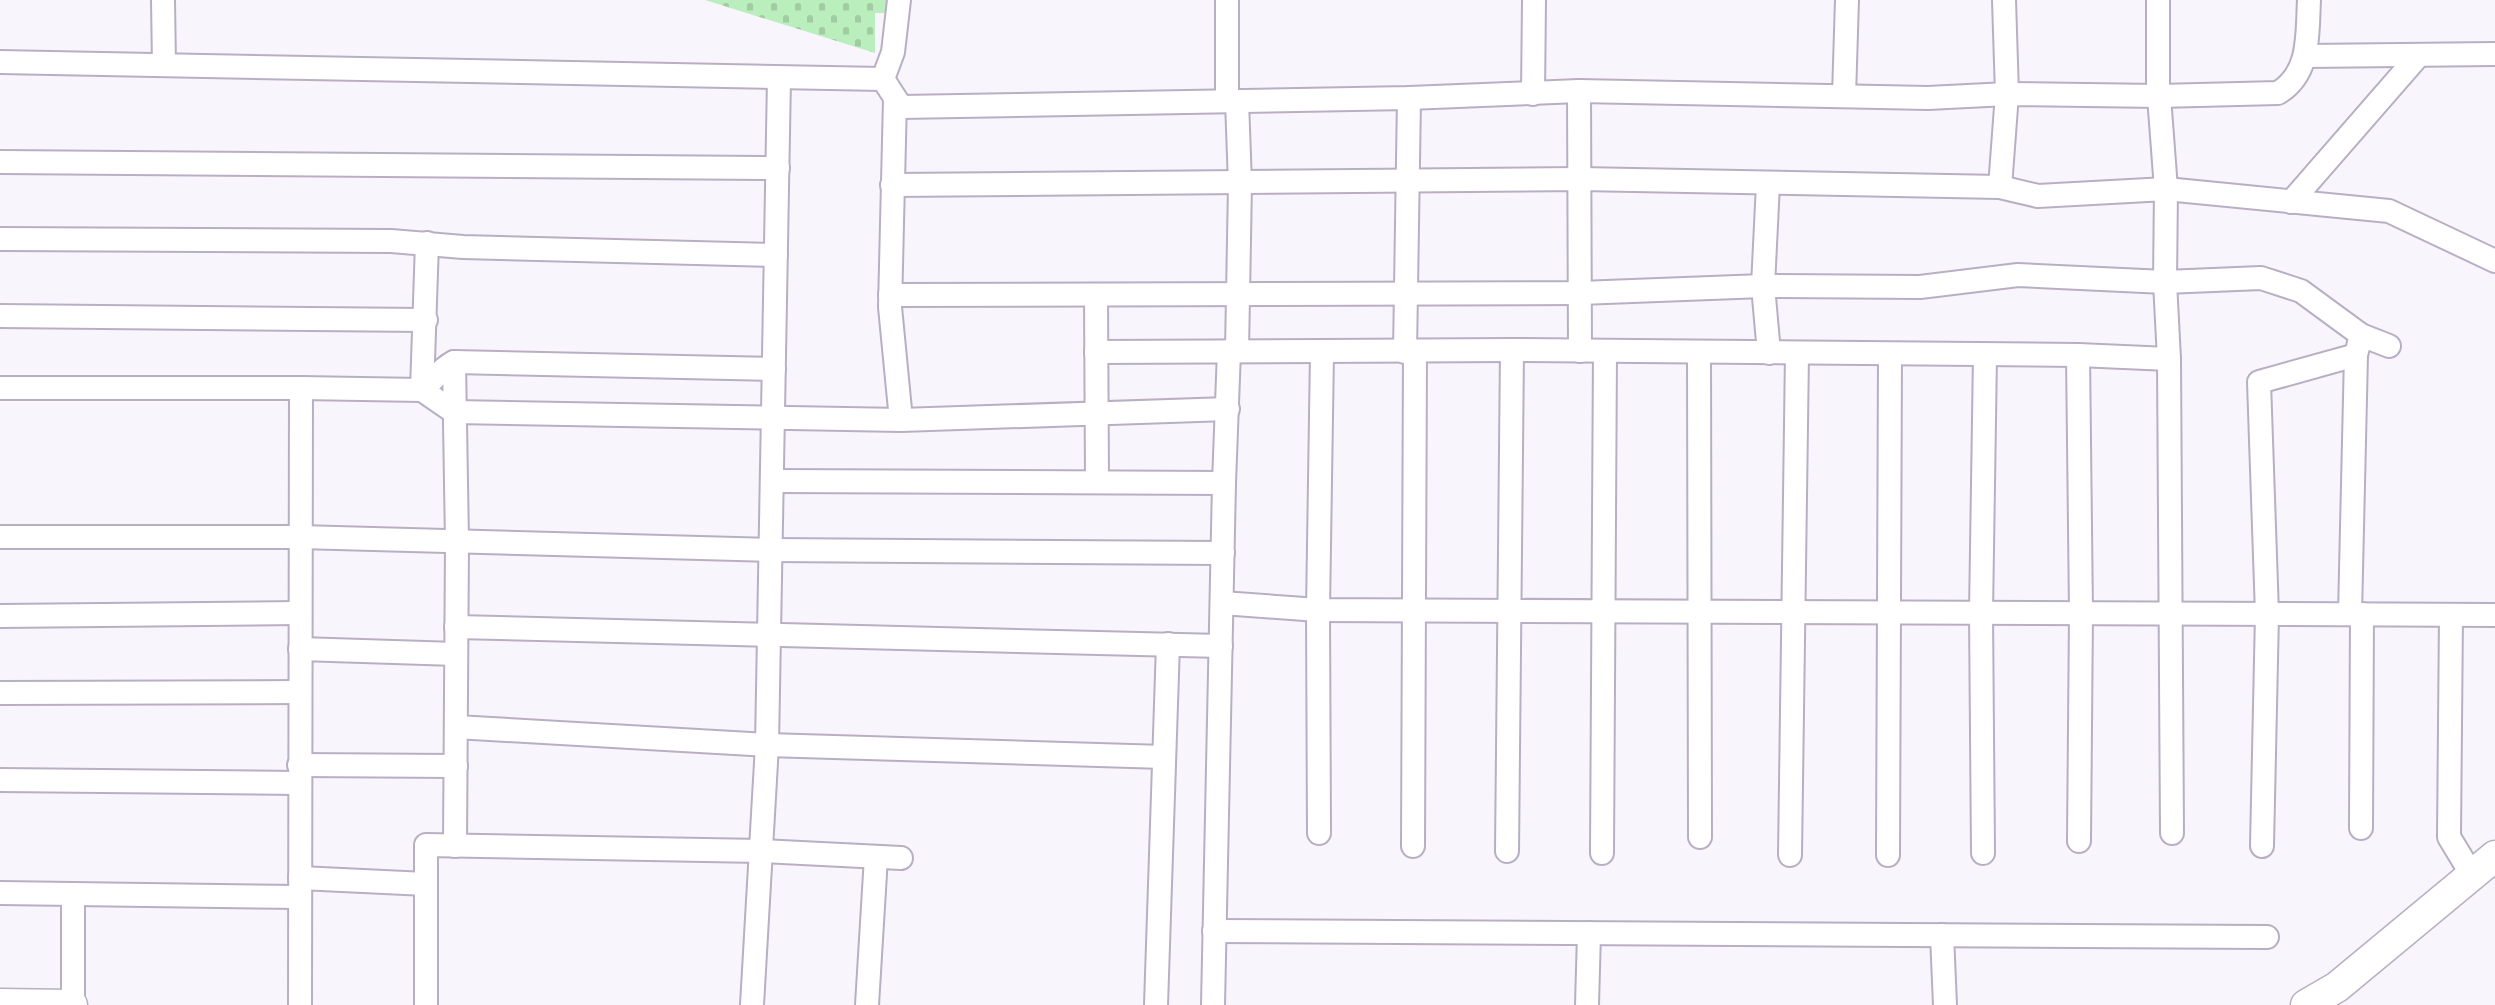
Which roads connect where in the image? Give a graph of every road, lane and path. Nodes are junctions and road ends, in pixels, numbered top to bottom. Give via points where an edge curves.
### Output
1 (164, 0) edge
2 (899, 0) edge
3 (1227, 0) edge
4 (1534, 0) edge
5 (1847, 0) edge
6 (2004, 0) edge
7 (2158, 0) edge
8 (2308, 0) edge
9 (2495, 54) edge
10 (2419, 55) junction
11 (2306, 56) junction
12 (0, 62) edge
13 (164, 65) junction
14 (779, 78) junction
15 (883, 80) junction
16 (1579, 91) junction
17 (1533, 94) junction
18 (2007, 94) junction
19 (1844, 96) junction
20 (2159, 96) junction
21 (1409, 98) junction
22 (894, 99) junction
23 (1232, 101) junction
24 (0, 162) edge
25 (778, 168) junction
26 (1580, 180) junction
27 (1407, 183) junction
28 (1239, 184) junction
29 (1768, 184) junction
30 (892, 185) junction
31 (2000, 187) junction
32 (2166, 189) junction
33 (2291, 202) junction
34 (0, 239) edge
35 (426, 243) junction
36 (776, 255) junction
37 (2495, 261) edge
38 (2165, 282) junction
39 (1763, 286) junction
40 (1405, 293) junction
41 (1580, 293) junction
42 (1238, 294) junction
43 (890, 295) junction
44 (1096, 295) junction
45 (0, 316) edge
46 (426, 320) junction
47 (2359, 345) junction
48 (2389, 346) dead end
49 (1512, 350) junction
50 (1233, 351) junction
51 (1580, 351) junction
52 (1096, 352) junction
53 (1322, 352) junction
54 (1410, 352) junction
55 (1605, 352) junction
56 (1699, 353) junction
57 (1768, 353) junction
58 (1797, 353) junction
59 (1890, 354) junction
60 (1985, 355) junction
61 (2079, 356) junction
62 (2169, 359) junction
63 (454, 362) junction
64 (774, 369) junction
65 (301, 387) junction
66 (0, 388) edge
67 (422, 390) junction
68 (1228, 409) junction
69 (454, 412) junction
70 (1098, 413) junction
71 (773, 418) junction
72 (901, 420) junction
73 (772, 481) junction
74 (1097, 481) junction
75 (1224, 483) junction
76 (0, 537) edge
77 (300, 537) junction
78 (457, 542) junction
79 (771, 550) junction
80 (1223, 553) junction
81 (1222, 603) junction
82 (1318, 610) junction
83 (1413, 610) junction
84 (1508, 610) junction
85 (1605, 611) junction
86 (1699, 611) junction
87 (1794, 612) junction
88 (1888, 612) junction
89 (300, 613) junction
90 (1982, 613) junction
91 (2081, 613) junction
92 (2172, 614) junction
93 (2267, 614) junction
94 (2356, 614) junction
95 (2451, 615) junction
96 (2495, 615) edge
97 (0, 616) edge
98 (456, 627) junction
99 (769, 634) junction
100 (1168, 644) junction
101 (1221, 646) junction
102 (300, 649) junction
103 (456, 654) junction
104 (299, 692) junction
105 (0, 693) edge
106 (456, 727) junction
107 (767, 745) junction
108 (1164, 757) junction
109 (456, 766) junction
110 (299, 774) junction
111 (0, 780) edge
112 (2361, 828) dead end
113 (1319, 832) dead end
114 (2172, 833) dead end
115 (1700, 837) dead end
116 (2079, 842) dead end
117 (455, 846) junction
118 (1413, 846) dead end
119 (2262, 846) dead end
120 (761, 851) junction
121 (1508, 852) dead end
122 (1602, 853) dead end
123 (1983, 853) dead end
124 (1790, 855) dead end
125 (1888, 855) dead end
126 (2495, 856) edge
127 (876, 857) junction
128 (901, 858) dead end
129 (2472, 875) junction
130 (426, 884) junction
131 (300, 888) junction
132 (0, 893) edge
133 (73, 895) junction
134 (1214, 931) junction
135 (1589, 933) junction
136 (1942, 935) junction
137 (2267, 937) dead end
138 (0, 1004) edge
139 (73, 1005) edge
140 (300, 1005) edge
141 (426, 1005) edge
142 (752, 1005) edge
143 (867, 1005) edge
144 (1156, 1005) edge
145 (1213, 1005) edge
146 (1587, 1005) edge
147 (1945, 1005) edge
148 (2306, 1005) edge

1 - 13 street
2 - 15 street via 893,51
3 - 23 street
4 - 17 street
5 - 19 street
6 - 18 street
7 - 20 street
8 - 11 street
9 - 10 street
10 - 11 street
10 - 33 street
11 - 20 street via 2292,85 2278,93
12 - 13 street
13 - 14 street
14 - 15 street
14 - 25 street
15 - 22 street
16 - 17 street
16 - 19 street
16 - 26 street
17 - 21 street
18 - 19 street via 1928,98
18 - 20 street
18 - 31 street
20 - 32 street
21 - 23 street
21 - 27 street
22 - 23 street via 901,107
22 - 30 street
23 - 28 street
24 - 25 street
25 - 36 street
26 - 27 street
26 - 29 street
26 - 41 street
27 - 28 street
27 - 40 street
28 - 30 street
28 - 42 street
29 - 31 street
29 - 39 street
30 - 43 street
31 - 32 street via 2038,196
32 - 33 street
32 - 38 street
33 - 37 street via 2389,211
34 - 35 street
35 - 36 street via 463,248
35 - 46 street
36 - 64 street
38 - 39 street via 2018,275 1920,287
38 - 47 street via 2261,278 2301,291
38 - 62 street
39 - 41 street
39 - 57 street
40 - 41 street
40 - 42 street
40 - 54 street
41 - 51 street
42 - 44 street
42 - 50 street
43 - 44 street
43 - 72 street
44 - 52 street
45 - 46 street
46 - 67 street
47 - 48 street
47 - 93 street via 2259,382
47 - 94 street
49 - 51 street
49 - 54 street
49 - 84 street
50 - 52 street
50 - 53 street
50 - 68 street
51 - 55 street
52 - 70 street
53 - 54 street
53 - 82 street
54 - 83 street
55 - 56 street
55 - 85 street
56 - 57 street
56 - 86 street
57 - 58 street
58 - 59 street
58 - 87 street
59 - 60 street
59 - 88 street
60 - 61 street
60 - 90 street
61 - 62 street
61 - 91 street
62 - 92 street
63 - 64 street
63 - 67 street via 442,368
63 - 69 street
64 - 71 street
65 - 66 street
65 - 67 street
65 - 77 street
67 - 69 street
68 - 70 street
68 - 75 street
69 - 71 street
69 - 78 street
70 - 72 street
70 - 74 street
71 - 72 street
71 - 73 street
73 - 74 street
73 - 79 street
74 - 75 street
75 - 80 street
76 - 77 street
77 - 78 street
77 - 89 street
78 - 79 street
78 - 98 street
79 - 80 street
79 - 99 street
80 - 81 street
81 - 82 street
81 - 101 street
82 - 83 street
82 - 113 street
83 - 84 street
83 - 118 street
84 - 85 street
84 - 121 street
85 - 86 street
85 - 122 street
86 - 87 street
86 - 115 street
87 - 88 street
87 - 124 street
88 - 90 street
88 - 125 street
89 - 97 street
89 - 102 street
90 - 91 street
90 - 123 street
91 - 92 street
91 - 116 street
92 - 93 street
92 - 114 street
93 - 94 street
93 - 119 street
94 - 95 street
94 - 112 street
95 - 96 street
95 - 129 street via 2450,837
98 - 99 street
98 - 103 street
99 - 100 street
99 - 107 street
100 - 101 street
100 - 108 street
101 - 134 street
102 - 103 street
102 - 104 street
103 - 106 street
104 - 105 street
104 - 110 street
106 - 107 street
106 - 109 street
107 - 108 street
107 - 120 street
108 - 144 street
109 - 110 street
109 - 117 street
110 - 111 street
110 - 131 street
117 - 120 street
117 - 130 street via 426,845
120 - 127 street
120 - 142 street
126 - 129 main road
127 - 128 street
127 - 143 street
129 - 148 main road via 2337,987
130 - 131 street
130 - 141 street
131 - 133 street
131 - 140 street
132 - 133 street
133 - 139 street
134 - 135 street
134 - 145 street
135 - 136 street
135 - 146 street
136 - 137 street
136 - 147 street
138 - 139 main road

